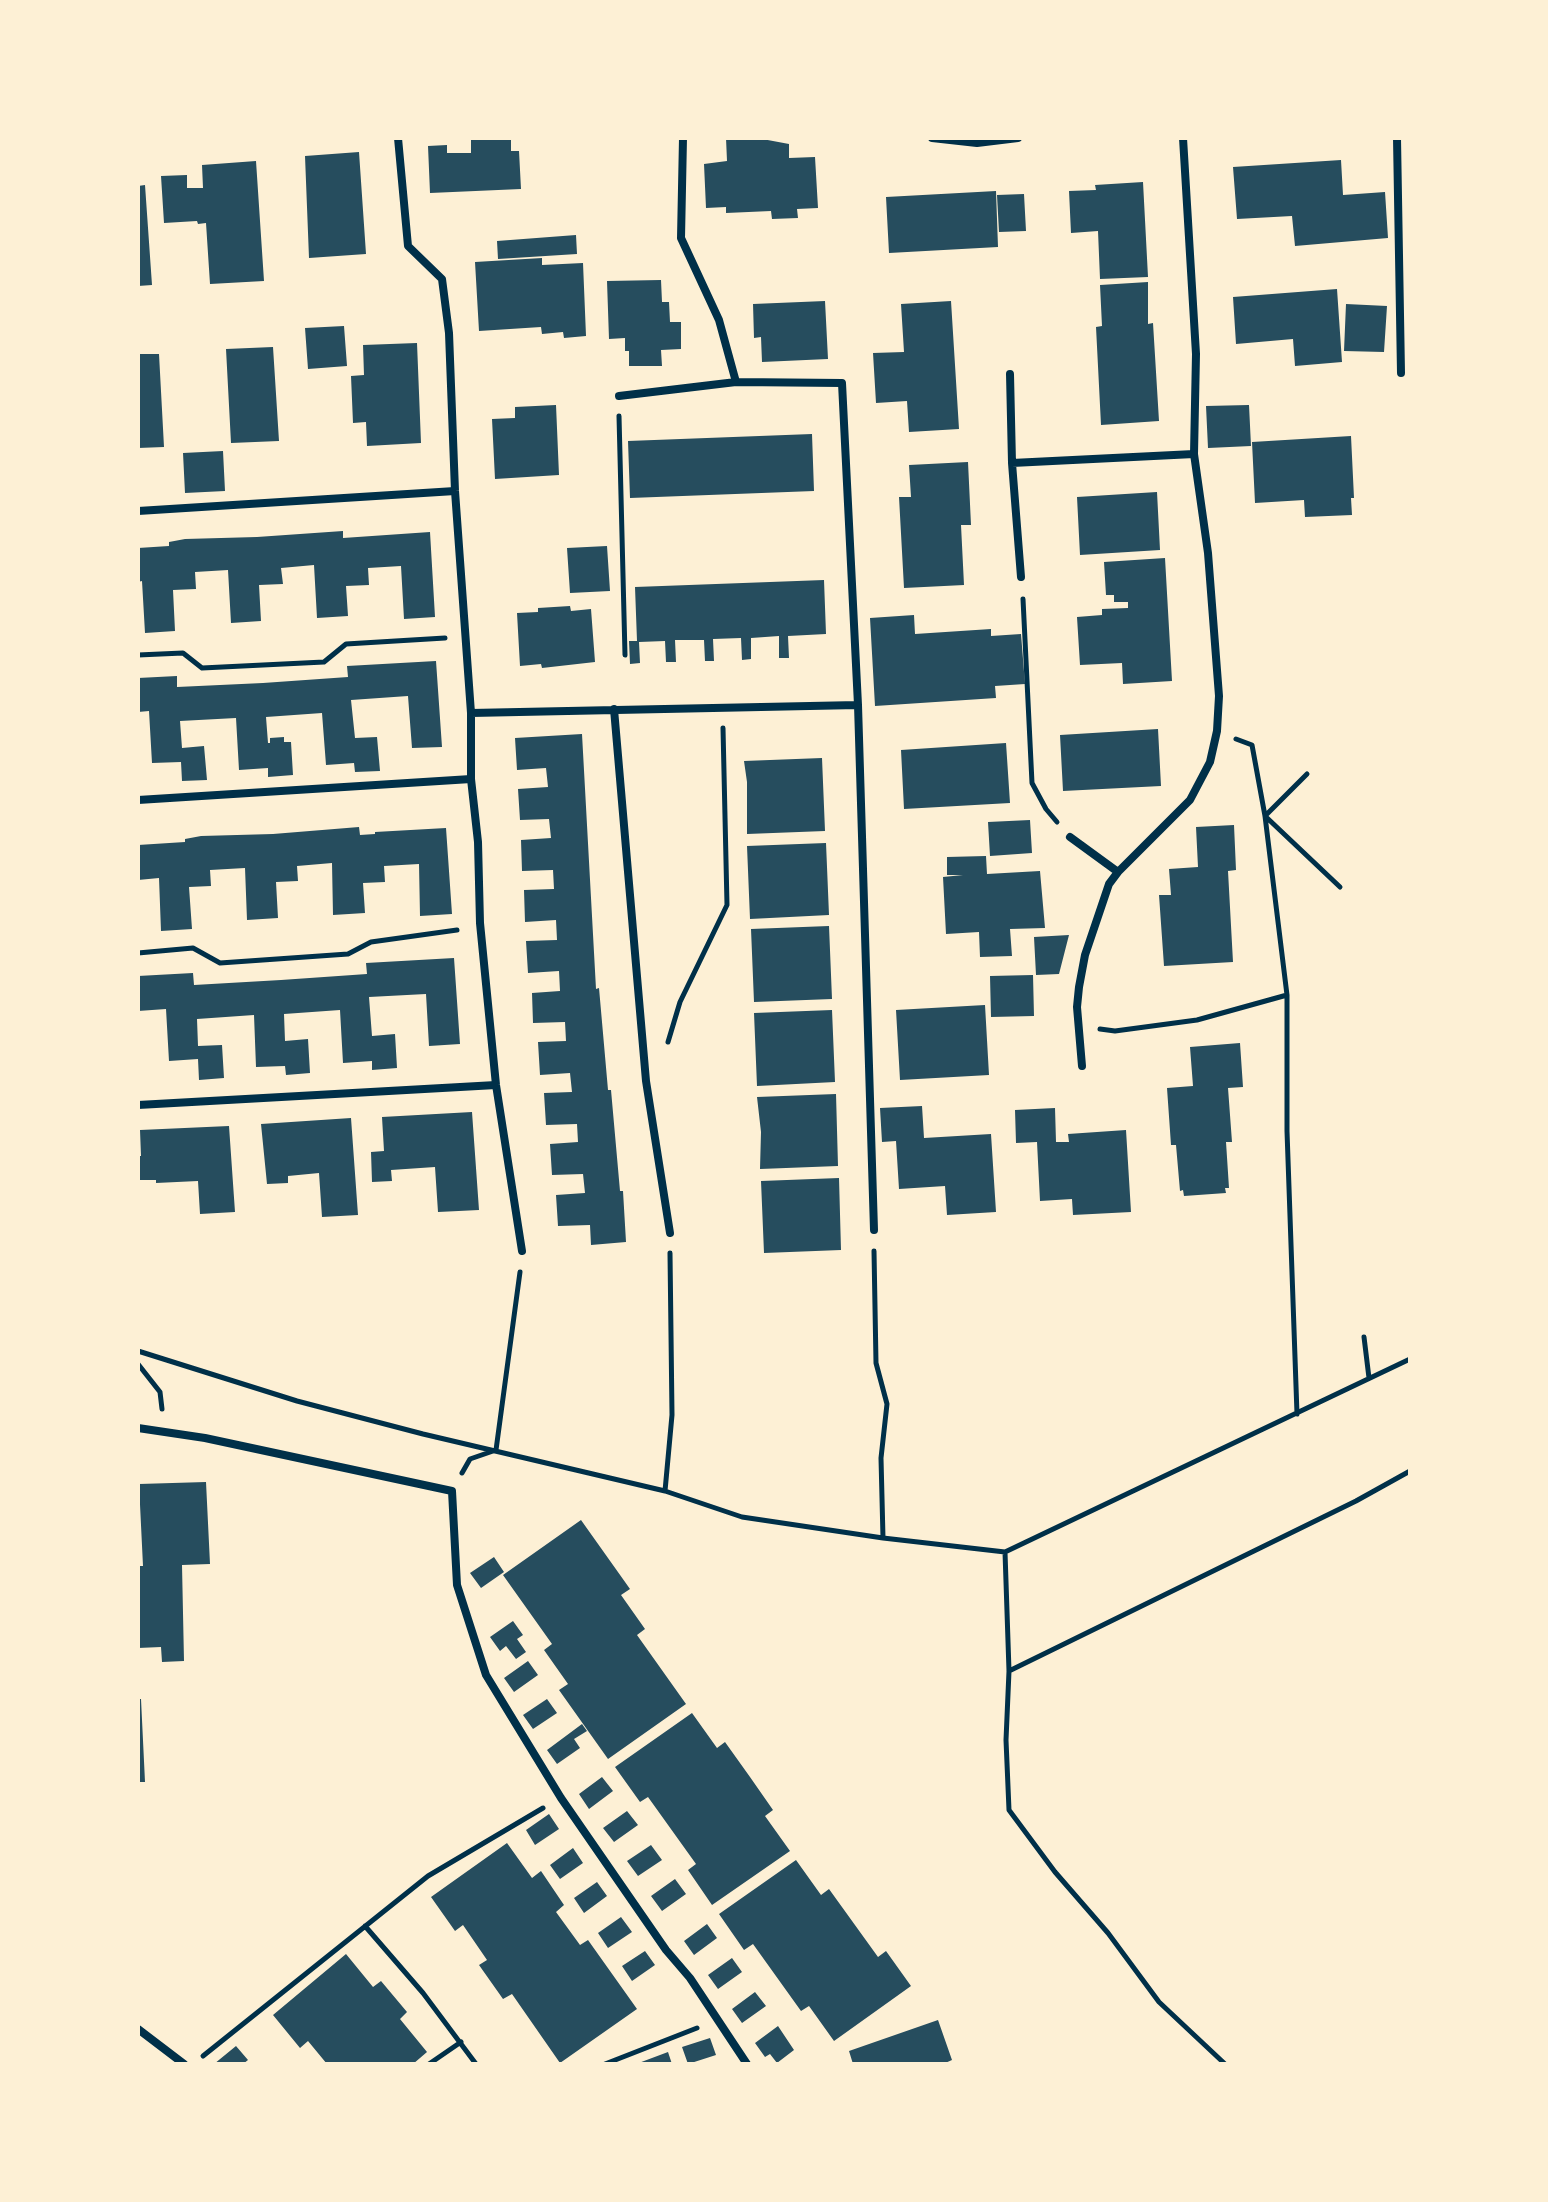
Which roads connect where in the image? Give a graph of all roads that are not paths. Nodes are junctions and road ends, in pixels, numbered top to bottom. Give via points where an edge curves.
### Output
1 (398, 138) edge
2 (683, 138) edge
3 (932, 138) edge
4 (1018, 138) edge
5 (1183, 138) edge
6 (1397, 138) edge
7 (1401, 373) dead end
8 (1010, 374) dead end
9 (736, 382) junction
10 (619, 396) road end
11 (1194, 454) junction
12 (1012, 463) junction
13 (455, 491) junction
14 (138, 511) edge
15 (1021, 577) road end
16 (858, 705) junction
17 (614, 709) junction
18 (471, 713) junction
19 (471, 779) junction
20 (138, 800) edge
21 (1070, 837) road end
22 (1118, 872) junction
23 (1082, 1066) dead end
24 (496, 1085) junction
25 (138, 1105) edge
26 (874, 1230) road end
27 (670, 1233) road end
28 (522, 1251) road end
29 (138, 1428) edge
30 (138, 2029) edge
31 (184, 2064) edge
32 (747, 2064) edge

1 - 13 street via 408,246 442,279
2 - 9 street via 681,238 719,320
3 - 4 street via 977,143
5 - 11 street via 1196,354
6 - 7 street
8 - 12 street
9 - 10 street
9 - 16 street via 842,383
11 - 12 street
11 - 22 street via 1208,553 1217,731 1210,762 1190,800
12 - 15 street
13 - 14 street
13 - 18 street
16 - 17 street
16 - 26 street
17 - 18 street
17 - 27 street via 646,1081
18 - 19 street
19 - 20 street
19 - 24 street
21 - 22 street
22 - 23 street via 1085,955 1077,1007
24 - 25 street
24 - 28 street
29 - 32 street via 452,1491 457,1585 486,1675 561,1798
30 - 31 street

